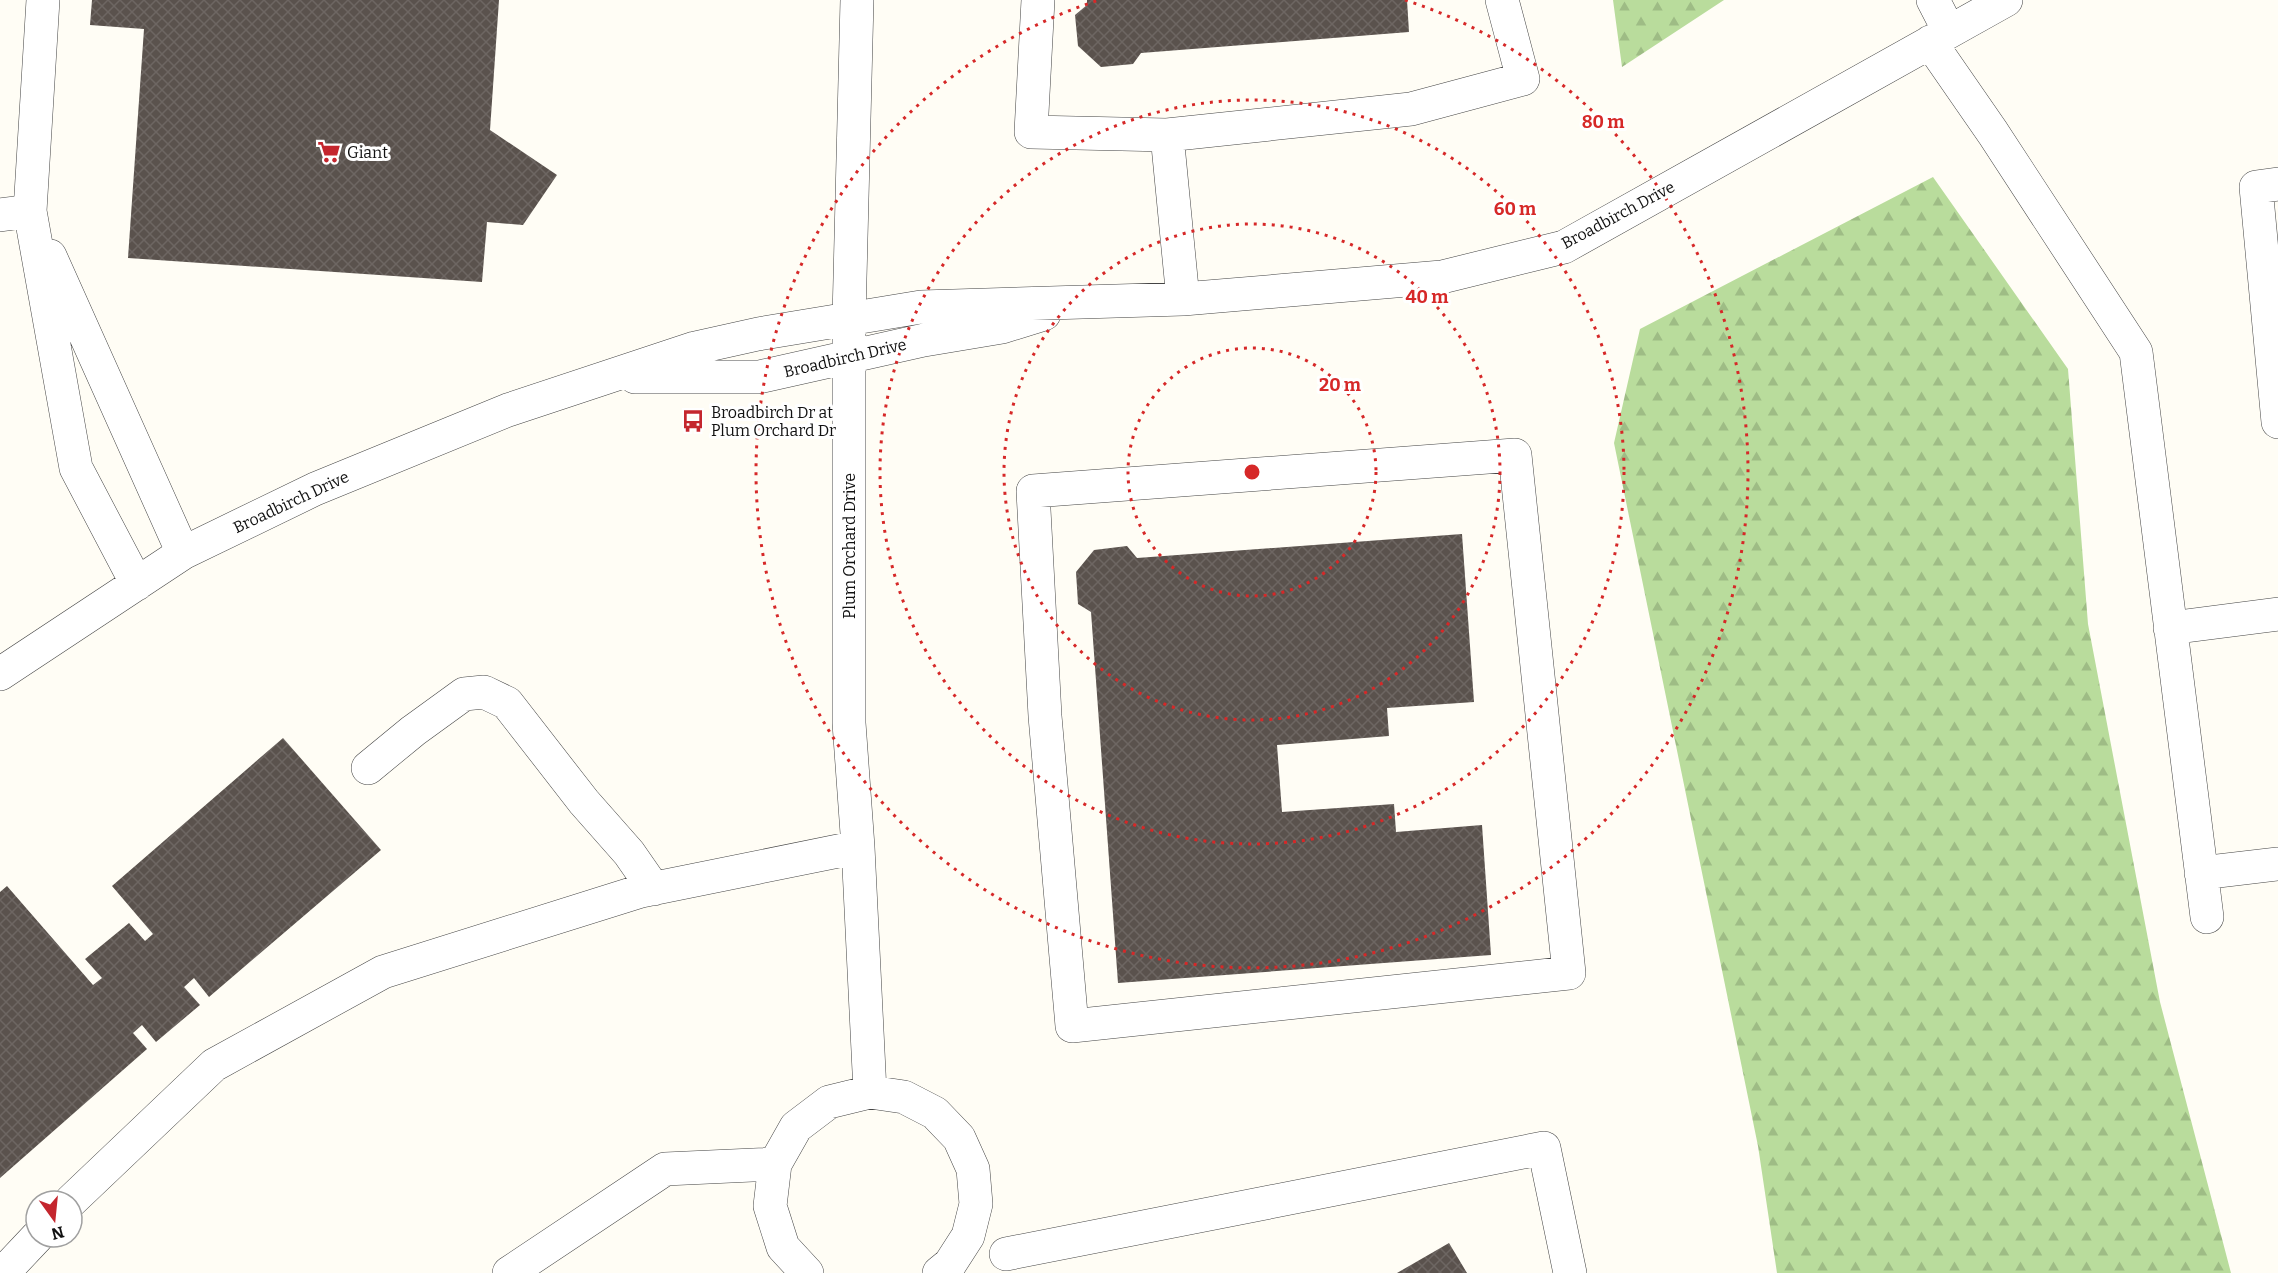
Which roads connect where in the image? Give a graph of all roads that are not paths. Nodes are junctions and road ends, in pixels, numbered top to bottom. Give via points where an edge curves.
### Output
1 (43, 0) edge
2 (856, 0) edge
3 (1038, 0) edge
4 (1502, 0) edge
5 (1933, 0) edge
6 (2006, 0) edge
7 (1939, 37) junction
8 (1167, 135) junction
9 (2278, 184) edge
10 (15, 213) edge
11 (1183, 300) junction
12 (1080, 302) junction
13 (849, 318) junction
14 (849, 357) junction
15 (606, 377) junction
16 (2278, 422) edge
17 (183, 553) junction
18 (137, 584) junction
19 (2278, 614) edge
20 (2170, 628) junction
21 (0, 674) edge
22 (1045, 716) joint
23 (368, 768) dead end
24 (858, 847) junction
25 (2278, 864) edge
26 (2201, 873) junction
27 (654, 889) junction
28 (2207, 916) dead end
29 (870, 1092) junction
30 (775, 1164) junction
31 (84, 1189) edge
32 (976, 1204) junction
33 (26, 1249) edge
34 (1012, 1263) edge
35 (3, 1273) edge
36 (509, 1273) edge
37 (807, 1273) edge
38 (939, 1273) edge
39 (1570, 1273) edge

1 - 10 street
2 - 13 street, Plum Orchard Drive
3 - 8 street via 1031,132
4 - 8 street via 1523,80 1411,109
5 - 7 street
6 - 7 street, Broadbirch Drive
7 - 11 street, Broadbirch Drive via 1564,247 1442,277
7 - 20 street via 1993,133 2136,352
8 - 11 street
9 - 16 street via 2256,187
10 - 17 street
10 - 18 street via 76,468
11 - 12 street, Broadbirch Drive
12 - 13 street, Broadbirch Drive via 921,307
12 - 14 street, Broadbirch Drive via 1002,327
13 - 14 street, Plum Orchard Drive
13 - 15 street, Broadbirch Drive via 695,348
14 - 15 street, Broadbirch Drive via 759,377
14 - 24 street, Plum Orchard Drive via 849,723
15 - 17 street, Broadbirch Drive via 508,410 315,489
17 - 18 street, Broadbirch Drive
18 - 21 street, Broadbirch Drive
19 - 20 street
20 - 26 street
22 - 22 street via 1072,1026 1569,973 1515,455 1034,491
23 - 27 street via 464,694 484,692 507,703
24 - 27 street
24 - 29 street, Plum Orchard Drive
25 - 26 street
26 - 28 street
27 - 31 street via 383,972 214,1065
29 - 30 street via 829,1102 796,1127
29 - 32 street via 904,1097 935,1113 959,1138 973,1169
30 - 36 street via 665,1169
30 - 37 street via 770,1206 783,1247
32 - 34 street
32 - 38 street via 968,1236 950,1264
33 - 35 street
34 - 39 street via 1544,1148

